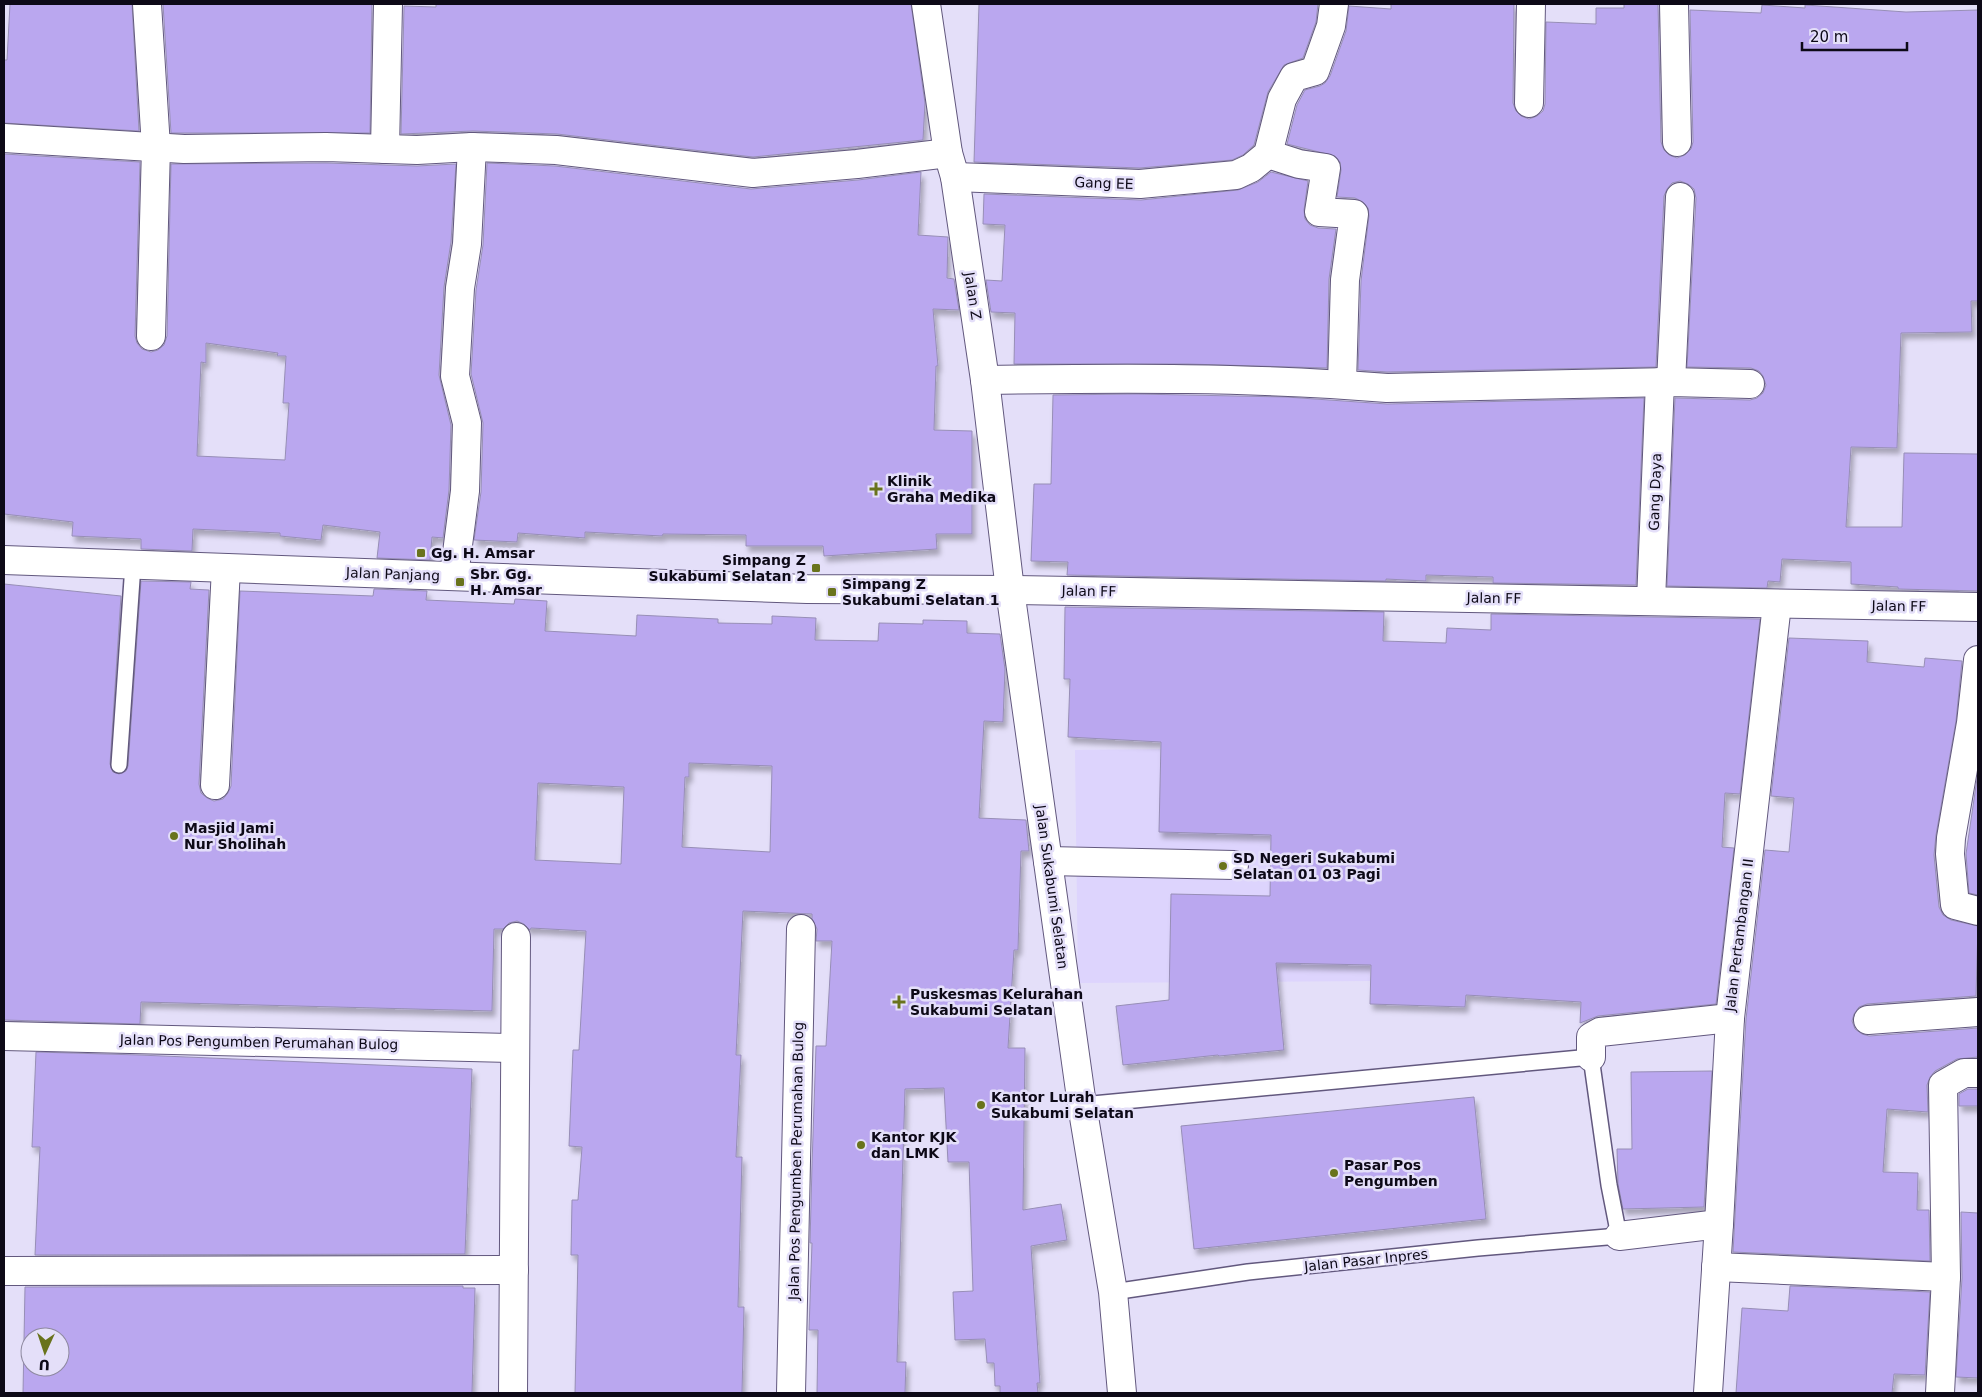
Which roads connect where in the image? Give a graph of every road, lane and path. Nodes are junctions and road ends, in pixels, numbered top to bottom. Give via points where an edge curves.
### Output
1 (147, 4) edge
2 (388, 4) edge
3 (926, 4) edge
4 (1334, 4) edge
5 (1531, 4) edge
6 (1674, 4) edge
7 (1529, 104) dead end
8 (4, 138) edge
9 (1677, 142) dead end
10 (156, 147) junction
11 (472, 148) junction
12 (385, 149) junction
13 (1259, 161) junction
14 (952, 165) junction
15 (1680, 197) dead end
16 (151, 336) dead end
17 (985, 380) junction
18 (1666, 382) junction
19 (1342, 384) junction
20 (1750, 384) dead end
21 (4, 560) edge
22 (133, 565) junction
23 (226, 568) junction
24 (454, 576) junction
25 (1010, 590) junction
26 (1651, 601) junction
27 (1777, 604) junction
28 (1978, 607) edge
29 (1978, 660) edge
30 (119, 765) dead end
31 (215, 784) dead end
32 (1048, 861) junction
33 (1234, 865) dead end
34 (1978, 912) edge
35 (801, 929) dead end
36 (516, 938) dead end
37 (1978, 1012) edge
38 (1730, 1018) junction
39 (1868, 1020) dead end
40 (4, 1036) edge
41 (515, 1048) junction
42 (1592, 1057) junction
43 (1978, 1073) edge
44 (1082, 1105) junction
45 (1720, 1224) junction
46 (1619, 1236) junction
47 (1716, 1267) junction
48 (514, 1270) junction
49 (4, 1271) edge
50 (1946, 1278) junction
51 (1113, 1292) junction
52 (513, 1393) edge
53 (791, 1393) edge
54 (1122, 1393) edge
55 (1708, 1393) edge
56 (1940, 1393) edge

1 - 10 street
2 - 12 street
3 - 14 street, Jalan Z
4 - 13 street via 1331,26 1315,71 1294,77 1282,99
5 - 7 street
6 - 9 street
8 - 10 street, Gang EE
10 - 12 street, Gang EE
10 - 16 street
11 - 12 street, Gang EE
11 - 14 street, Gang EE via 556,150 753,173 857,164
11 - 24 street via 455,376 467,423 465,491
13 - 14 street, Gang EE via 1236,175 1140,184
13 - 19 street via 1326,168 1319,212 1354,214 1345,280
14 - 17 street, Jalan Z
15 - 18 street, Gang Daya
17 - 19 street via 1129,378
17 - 25 street, Jalan Z
18 - 19 street via 1388,388
18 - 20 street
18 - 26 street, Gang Daya
21 - 22 street, Jalan Panjang
22 - 23 street, Jalan Panjang
22 - 30 lane
23 - 24 street, Jalan Panjang
23 - 31 street
24 - 25 street, Jalan Panjang via 807,589
25 - 26 street, Jalan FF
25 - 32 street, Jalan Sukabumi Selatan
26 - 27 street, Jalan FF
27 - 28 street, Jalan FF
27 - 38 street, Jalan Pertambangan II
29 - 34 street via 1950,854 1955,905
32 - 33 street
32 - 44 street, Jalan Sukabumi Selatan
35 - 53 street, Jalan Pos Pengumben Perumahan Bulog
36 - 41 street
37 - 39 street
38 - 42 street via 1600,1032 1591,1037
38 - 45 street, Jalan Pertambangan II
40 - 41 street, Jalan Pos Pengumben Perumahan Bulog
41 - 48 street
42 - 44 lane
42 - 46 lane
43 - 50 street via 1964,1073 1942,1086
44 - 51 street, Jalan Sukabumi Selatan
45 - 46 street, Jalan Pasar Inpres
45 - 47 street, Jalan Pertambangan II
46 - 51 lane, Jalan Pasar Inpres via 1248,1272
47 - 50 street
47 - 55 street, Jalan Pertambangan II
48 - 49 street
48 - 52 street
50 - 56 street
51 - 54 street, Jalan Sukabumi Selatan

